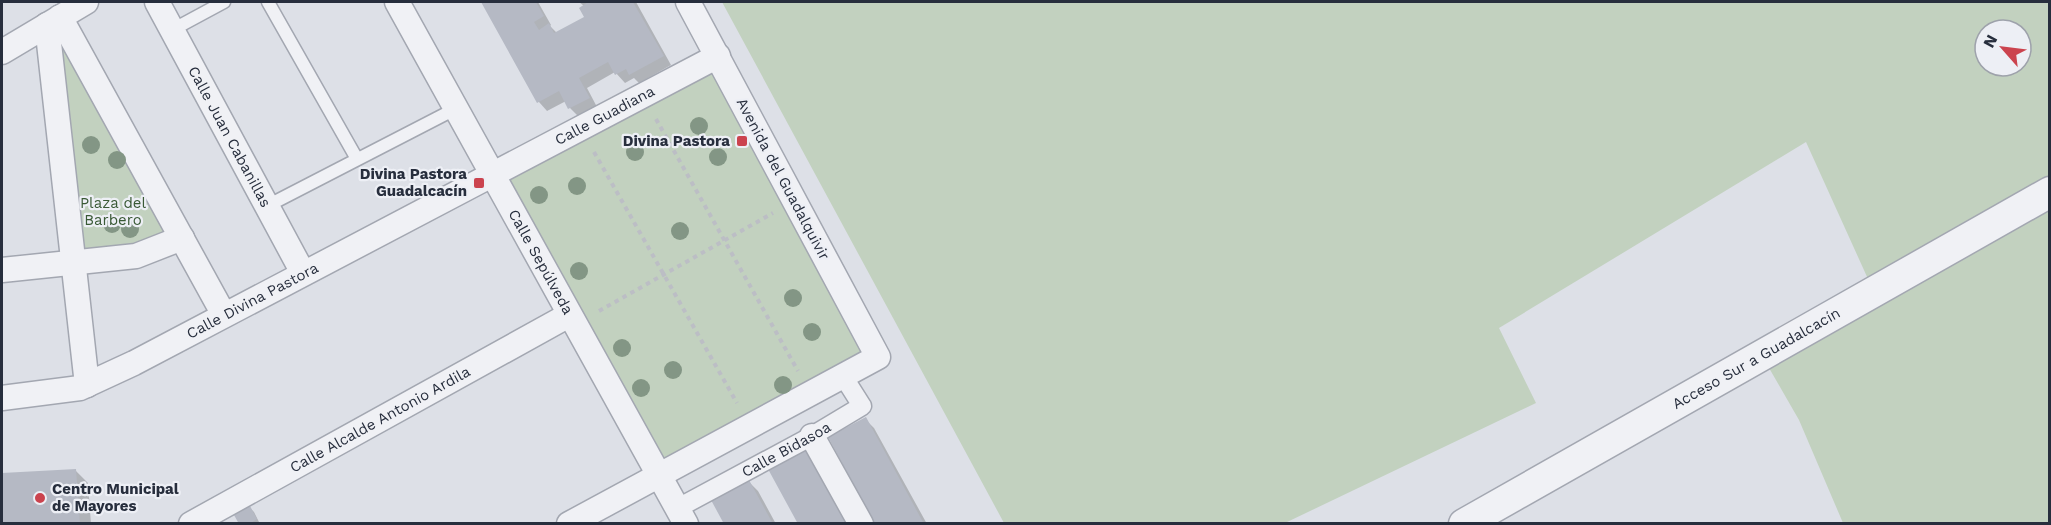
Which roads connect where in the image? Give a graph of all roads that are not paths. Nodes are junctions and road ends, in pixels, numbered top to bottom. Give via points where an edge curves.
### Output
1 (157, 2) edge
2 (224, 2) edge
3 (268, 2) edge
4 (397, 2) edge
5 (688, 2) edge
6 (65, 11) edge
7 (172, 30) junction
8 (2, 52) edge
9 (718, 56) junction
10 (457, 108) junction
11 (357, 159) junction
12 (493, 172) junction
13 (2049, 192) edge
14 (267, 206) junction
15 (182, 238) junction
16 (72, 262) junction
17 (2, 270) edge
18 (303, 273) junction
19 (224, 315) junction
20 (572, 320) junction
21 (843, 376) junction
22 (87, 385) junction
23 (2, 398) edge
24 (812, 436) junction
25 (660, 475) junction
26 (1504, 512) edge
27 (682, 516) edge
28 (191, 524) edge
29 (569, 524) edge
30 (861, 524) edge
31 (1464, 524) edge

1 - 7 street, Calle Juan Cabanillas
2 - 7 lane
3 - 11 lane
4 - 10 street, Calle Sepúlveda
5 - 9 street, Avenida del Guadalquivir
6 - 8 street
6 - 15 street
6 - 16 street
7 - 14 street, Calle Juan Cabanillas
9 - 12 street, Calle Guadiana
9 - 21 street, Avenida del Guadalquivir via 878,357
10 - 11 lane
10 - 12 street, Calle Sepúlveda
11 - 14 lane
12 - 18 street, Calle Divina Pastora
12 - 20 street, Calle Sepúlveda
13 - 26 street, Acceso Sur a Guadalcacín
14 - 18 street, Calle Juan Cabanillas
15 - 16 street via 136,256
15 - 19 street
16 - 17 street
16 - 22 street
18 - 19 street, Calle Divina Pastora
19 - 22 street, Calle Divina Pastora
20 - 25 street, Calle Sepúlveda
20 - 28 street, Calle Alcalde Antonio Ardila
21 - 24 street, Calle Bidasoa via 862,406
21 - 25 street
22 - 23 street, Calle Divina Pastora
24 - 27 street, Calle Bidasoa
24 - 30 street
25 - 27 street, Calle Sepúlveda
25 - 29 street
26 - 31 street, Acceso Sur a Guadalcacín

